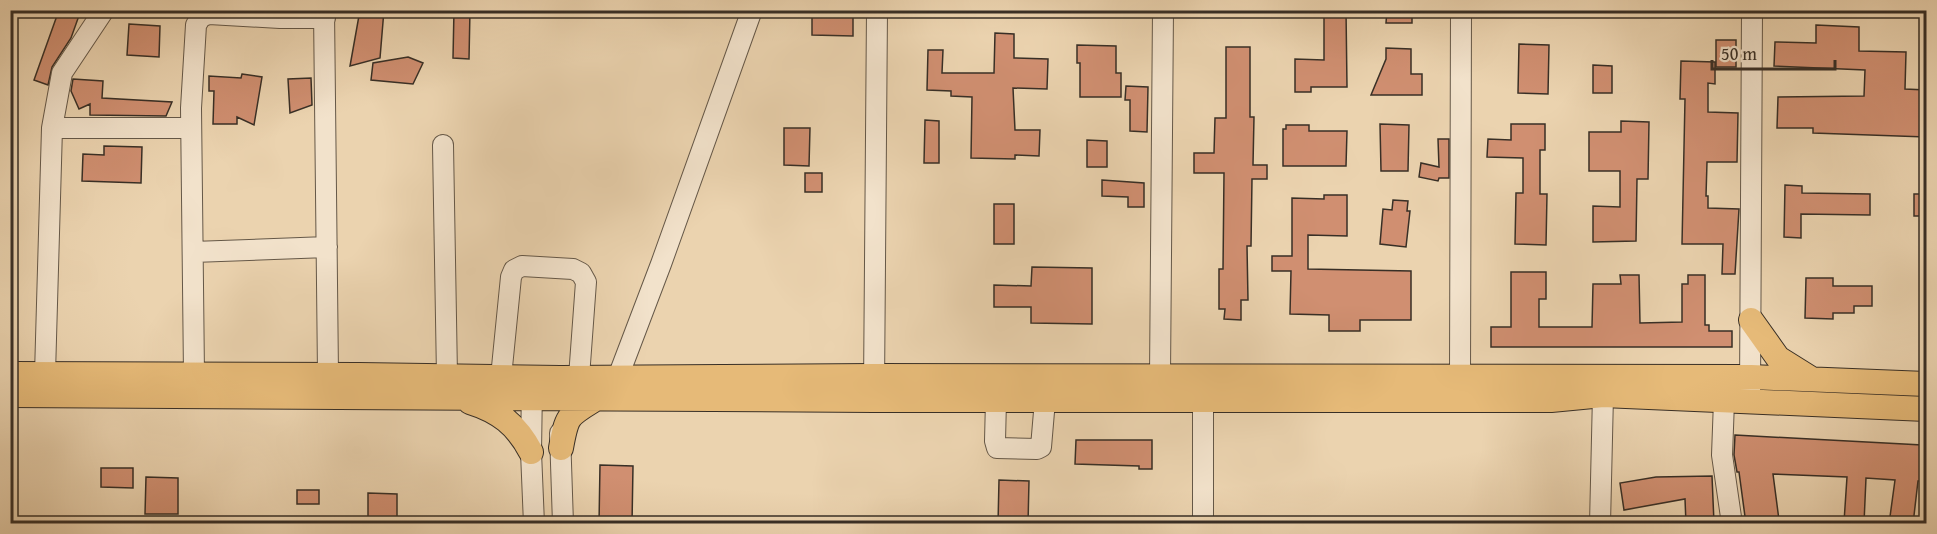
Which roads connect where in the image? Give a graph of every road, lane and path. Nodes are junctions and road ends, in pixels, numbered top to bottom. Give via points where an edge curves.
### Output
1 (104, 10) edge
2 (752, 10) edge
3 (877, 10) edge
4 (1162, 10) edge
5 (1461, 10) edge
6 (1752, 10) edge
7 (325, 14) edge
8 (52, 128) junction
9 (191, 128) junction
10 (443, 145) dead end
11 (327, 247) junction
12 (193, 252) junction
13 (1751, 320) junction
14 (10, 374) edge
15 (45, 374) junction
16 (194, 374) junction
17 (328, 374) junction
18 (501, 376) junction
19 (874, 376) junction
20 (1160, 376) junction
21 (618, 377) junction
22 (1460, 377) junction
23 (1751, 377) junction
24 (1815, 381) junction
25 (1926, 384) edge
26 (566, 385) junction
27 (452, 386) junction
28 (532, 388) junction
29 (10, 395) edge
30 (1603, 395) junction
31 (597, 398) junction
32 (873, 400) junction
33 (996, 400) junction
34 (1045, 400) junction
35 (1203, 400) junction
36 (1724, 401) junction
37 (1750, 402) junction
38 (1926, 409) edge
39 (561, 448) junction
40 (531, 452) junction
41 (534, 524) edge
42 (563, 524) edge
43 (1203, 524) edge
44 (1600, 524) edge
45 (1732, 524) edge

1 - 8 street via 62,73
2 - 21 street
3 - 19 street
4 - 20 street
5 - 22 street
6 - 13 street
7 - 9 street via 201,17 195,35
7 - 11 street
8 - 9 street
8 - 15 street
9 - 12 street
10 - 27 street
11 - 12 street
11 - 17 street
12 - 16 street
13 - 23 street
13 - 24 main road via 1778,358
14 - 15 main road
15 - 16 main road
16 - 17 main road
17 - 27 main road
18 - 26 street via 514,270 522,266 573,269 586,282
18 - 27 main road
18 - 28 main road
19 - 20 main road
19 - 21 main road
19 - 32 street
20 - 22 main road
21 - 26 main road
22 - 23 main road
23 - 24 main road
23 - 37 street
24 - 25 main road
26 - 28 main road
26 - 31 main road
26 - 39 street
27 - 28 main road
27 - 29 main road
27 - 40 main road via 499,413 514,426
28 - 40 street
30 - 35 main road via 1551,400
30 - 36 main road
30 - 44 street
31 - 32 main road
31 - 39 main road via 569,418
32 - 33 main road
33 - 34 main road
33 - 34 street via 997,448 1037,449 1041,447
34 - 35 main road
35 - 43 street
36 - 37 main road
36 - 45 street via 1722,455
37 - 38 main road
39 - 42 street
40 - 41 street

